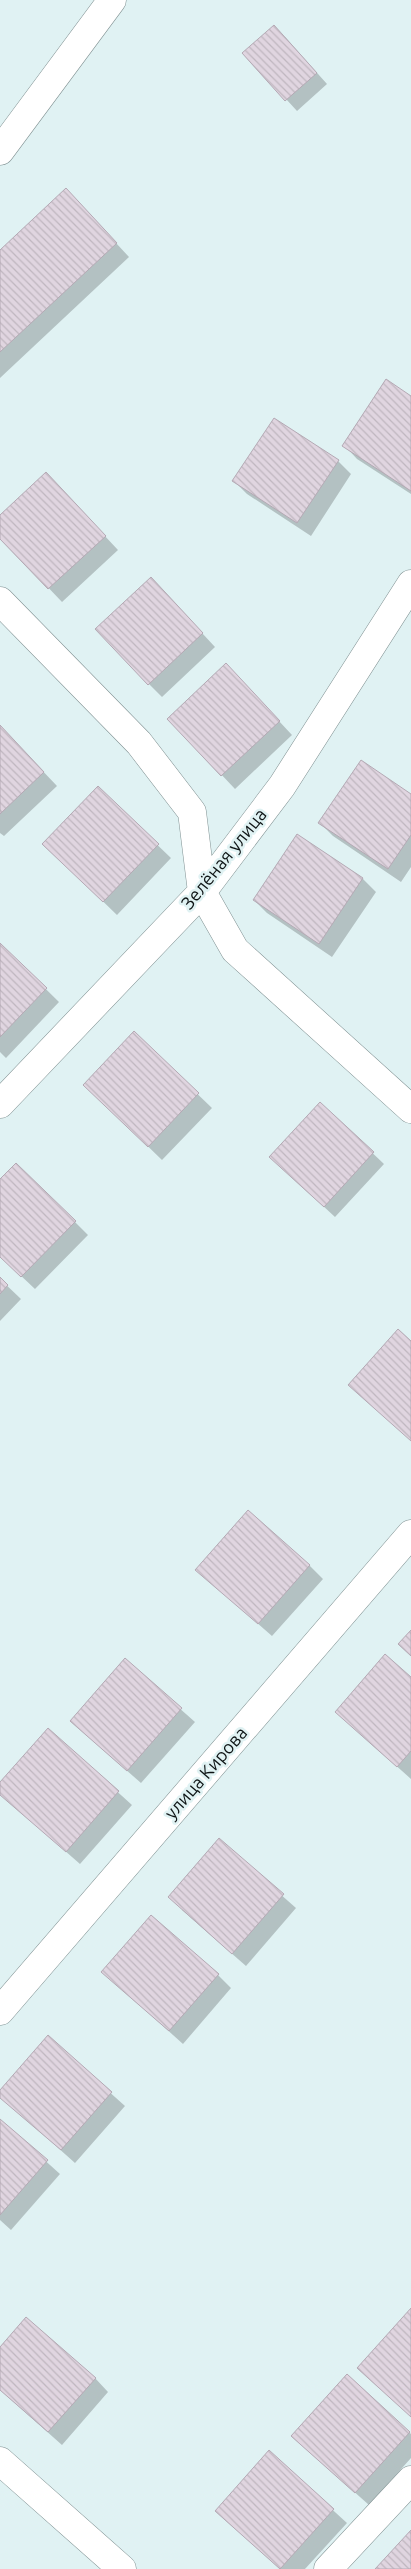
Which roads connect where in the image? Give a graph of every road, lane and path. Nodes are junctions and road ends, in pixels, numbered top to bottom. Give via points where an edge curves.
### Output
1 (112, 0) edge
2 (0, 151) edge
3 (411, 584) edge
4 (0, 601) edge
5 (202, 892) junction
6 (0, 1104) edge
7 (411, 1109) edge
8 (411, 1534) edge
9 (0, 2011) edge
10 (0, 2461) edge
11 (411, 2480) edge
12 (122, 2569) edge
13 (328, 2569) edge

1 - 2 street
3 - 5 street, Зелёная улица via 282,786
4 - 5 street via 139,743 192,812
5 - 6 street, Зелёная улица
5 - 7 street via 235,950
8 - 9 street, улица Кирова
10 - 12 street
11 - 13 street

